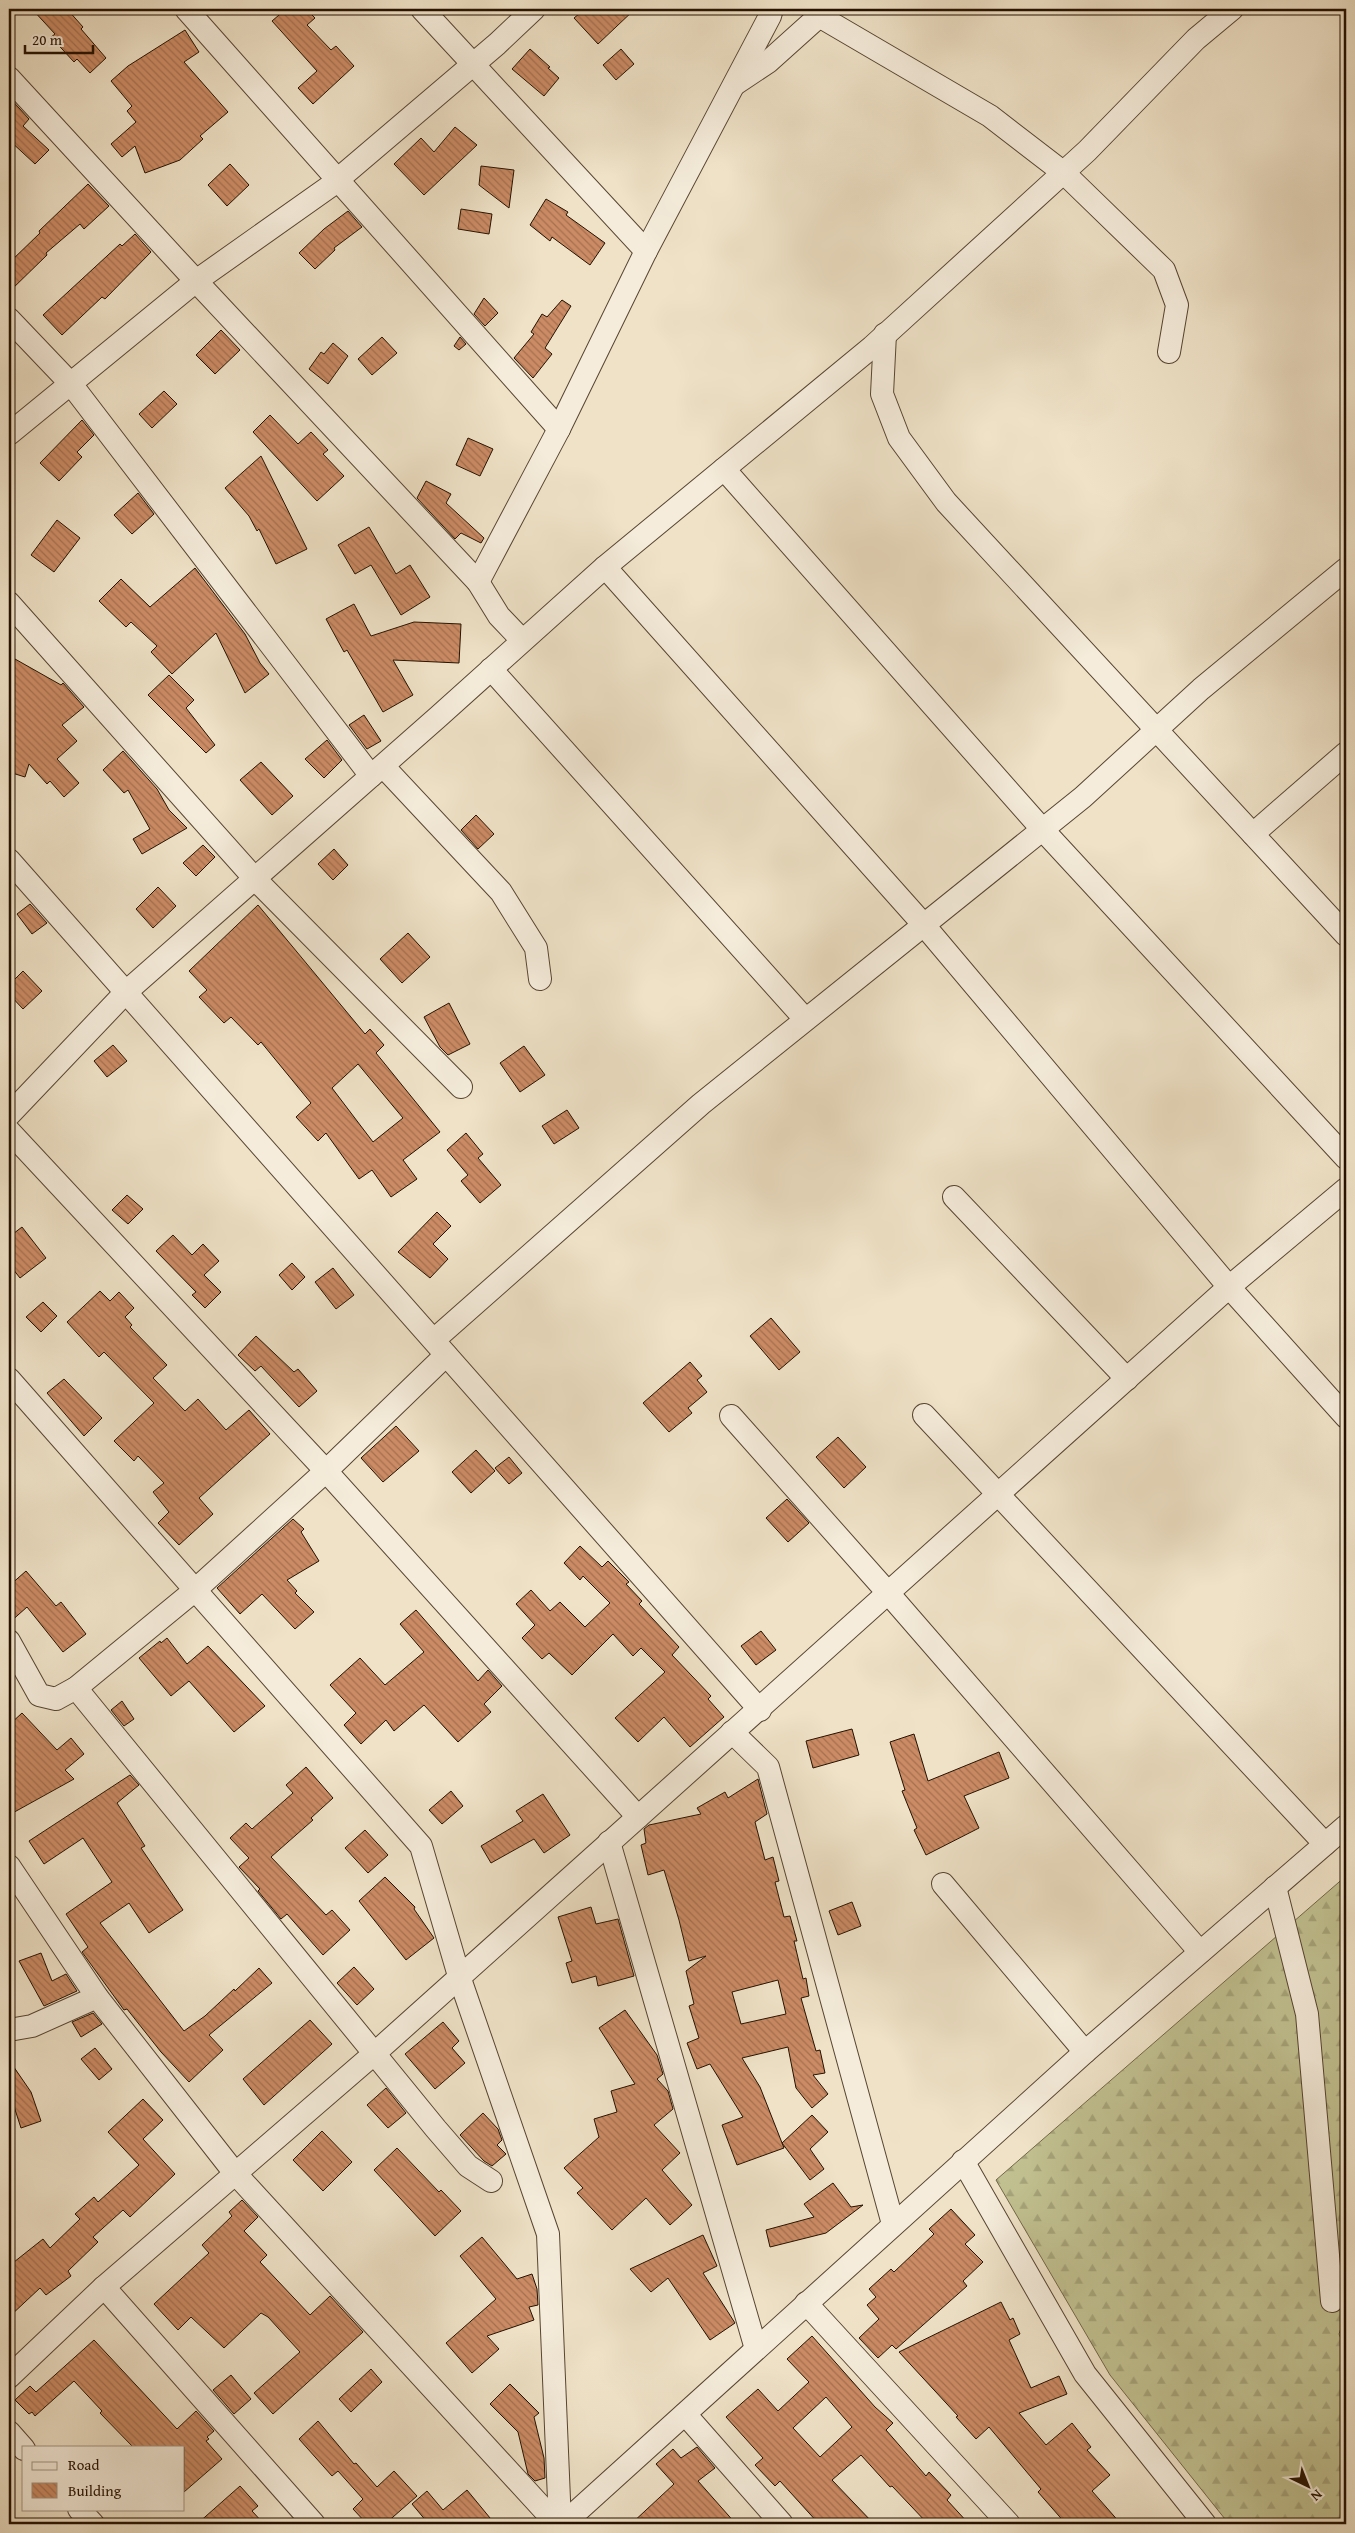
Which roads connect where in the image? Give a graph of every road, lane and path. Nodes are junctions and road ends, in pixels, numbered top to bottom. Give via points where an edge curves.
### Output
1 (186, 9) edge
2 (422, 9) edge
3 (534, 9) edge
4 (772, 9) edge
5 (1232, 9) edge
6 (823, 13) edge
7 (473, 64) junction
8 (9, 78) edge
9 (733, 85) junction
10 (1064, 173) junction
11 (338, 179) junction
12 (646, 251) junction
13 (196, 281) junction
14 (9, 319) edge
15 (885, 334) junction
16 (1169, 352) dead end
17 (70, 384) junction
18 (559, 429) junction
19 (9, 434) edge
20 (724, 469) junction
21 (605, 567) junction
22 (1346, 570) edge
23 (478, 582) junction
24 (9, 603) edge
25 (522, 640) junction
26 (491, 669) junction
27 (1158, 729) junction
28 (1346, 753) edge
29 (377, 771) junction
30 (1042, 829) junction
31 (1253, 834) junction
32 (9, 860) edge
33 (255, 879) junction
34 (923, 924) junction
35 (1346, 935) edge
36 (540, 979) dead end
37 (126, 992) junction
38 (805, 1019) junction
39 (462, 1087) dead end
40 (9, 1115) edge
41 (9, 1131) edge
42 (1346, 1158) edge
43 (1346, 1189) edge
44 (954, 1197) dead end
45 (1229, 1286) junction
46 (440, 1347) junction
47 (1127, 1379) junction
48 (9, 1380) edge
49 (924, 1415) dead end
50 (731, 1416) dead end
51 (1346, 1418) edge
52 (326, 1471) junction
53 (999, 1494) junction
54 (194, 1591) junction
55 (889, 1594) junction
56 (9, 1641) edge
57 (76, 1688) junction
58 (760, 1710) junction
59 (732, 1732) junction
60 (638, 1817) junction
61 (1346, 1826) edge
62 (609, 1842) junction
63 (1325, 1844) junction
64 (9, 1866) edge
65 (942, 1884) dead end
66 (1275, 1888) junction
67 (1200, 1952) junction
68 (459, 1976) junction
69 (97, 1997) junction
70 (9, 2030) edge
71 (1085, 2052) junction
72 (375, 2053) junction
73 (963, 2161) junction
74 (234, 2172) junction
75 (491, 2181) dead end
76 (893, 2224) junction
77 (104, 2287) junction
78 (1332, 2301) dead end
79 (806, 2304) junction
80 (756, 2349) junction
81 (9, 2378) edge
82 (685, 2414) junction
83 (9, 2432) edge
84 (22, 2446) edge
85 (80, 2510) edge
86 (93, 2524) edge
87 (314, 2524) edge
88 (560, 2524) edge
89 (782, 2524) edge
90 (1009, 2524) edge
91 (1205, 2524) edge

1 - 11 street
2 - 7 street
3 - 7 street
4 - 9 street
5 - 10 street via 1196,40
6 - 9 street via 768,62
6 - 10 street via 990,116
7 - 11 street
7 - 12 street
8 - 13 street
9 - 12 street
10 - 15 street
10 - 16 street via 1164,270 1177,305
11 - 13 street
11 - 18 street
12 - 18 street
13 - 17 street
13 - 23 street
14 - 17 street
15 - 20 street
15 - 27 street via 882,394 899,438 946,502
17 - 19 street
17 - 29 street
18 - 23 street
20 - 21 street
20 - 30 street
21 - 25 street
21 - 34 street
22 - 27 street via 1201,689
23 - 25 street via 499,616
24 - 33 street
25 - 26 street
26 - 29 street
26 - 38 street
27 - 30 street via 1083,797
27 - 31 street
28 - 31 street
29 - 33 street
29 - 36 street via 501,892 536,948
30 - 34 street
30 - 42 street
31 - 35 street
32 - 37 street
33 - 37 street
33 - 39 street
34 - 38 street
34 - 45 street
37 - 40 street
37 - 46 street
38 - 46 street via 701,1104
41 - 52 street
43 - 45 street
44 - 47 street
45 - 47 street
45 - 51 street
46 - 52 street
46 - 58 street
47 - 53 street
48 - 54 street
49 - 53 street
50 - 55 street
52 - 54 street
52 - 60 street
53 - 55 street
53 - 63 street
54 - 57 street
54 - 68 street via 421,1846
55 - 58 street
55 - 67 street
56 - 57 street via 39,1695 56,1699
57 - 72 street
58 - 59 street
59 - 60 street
59 - 76 street via 768,1768
60 - 62 street
61 - 63 street
62 - 68 street
62 - 80 street
63 - 66 street
64 - 69 street
65 - 71 street
66 - 67 street
66 - 78 street via 1307,2014
67 - 71 street
68 - 72 street
68 - 88 street via 548,2234
69 - 70 street via 32,2026
69 - 74 street
71 - 73 street
72 - 74 street
72 - 75 street via 468,2166
73 - 76 street
73 - 91 street via 1085,2374
74 - 77 street
74 - 88 street
76 - 79 street
77 - 81 street
77 - 87 street
79 - 80 street
79 - 90 street
80 - 82 street
82 - 88 street
82 - 89 street
83 - 84 street
85 - 86 street

